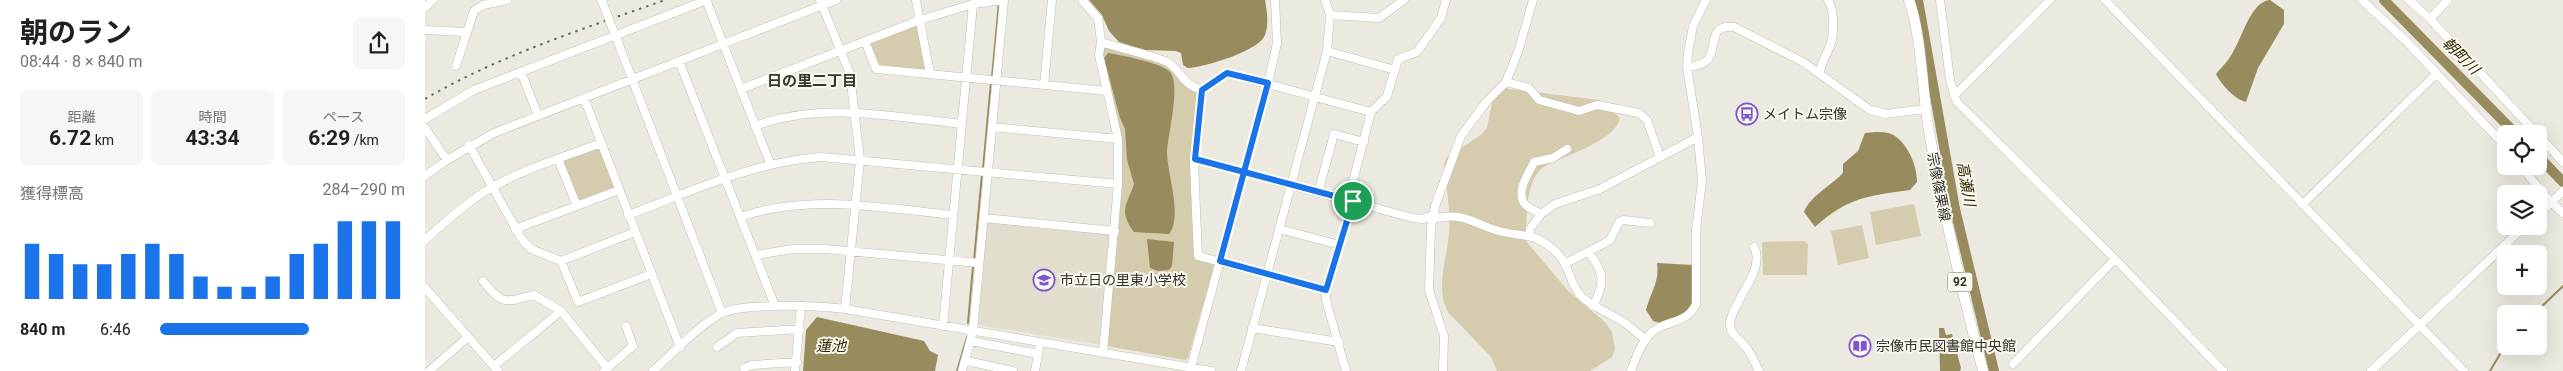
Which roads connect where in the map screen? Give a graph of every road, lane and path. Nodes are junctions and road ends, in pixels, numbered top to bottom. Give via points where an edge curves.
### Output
1 (433, 0) edge
2 (507, 0) edge
3 (707, 0) edge
4 (836, 0) edge
5 (916, 0) edge
6 (1052, 0) edge
7 (1082, 0) edge
8 (1275, 0) edge
9 (1325, 0) edge
10 (1404, 0) edge
11 (1445, 0) edge
12 (1533, 0) edge
13 (1706, 0) edge
14 (1828, 0) edge
15 (1909, 0) edge
16 (1940, 0) edge
17 (2049, 0) edge
18 (2105, 0) edge
19 (2362, 0) edge
20 (2409, 0) edge
21 (2449, 0) edge
22 (602, 1) edge
23 (1002, 1) edge
24 (821, 3) edge
25 (973, 4) junction
26 (425, 8) edge
27 (1329, 15) junction
28 (2430, 19) junction
29 (920, 20) junction
30 (425, 30) edge
31 (465, 32) junction
32 (614, 33) junction
33 (865, 41) junction
34 (1101, 42) junction
35 (723, 44) junction
36 (840, 51) junction
37 (1327, 52) junction
38 (679, 61) junction
39 (456, 66) dead end
40 (1687, 67) junction
41 (1395, 70) junction
42 (521, 72) junction
43 (1820, 73) junction
44 (930, 74) junction
45 (2436, 74) junction
46 (967, 78) junction
47 (632, 79) junction
48 (997, 80) junction
49 (1506, 82) junction
50 (1268, 83) junction
51 (1044, 85) junction
52 (741, 89) junction
53 (1202, 90) junction
54 (1107, 92) junction
55 (1316, 96) junction
56 (1954, 96) junction
57 (584, 98) junction
58 (1925, 109) junction
59 (1371, 112) junction
60 (854, 113) junction
61 (538, 114) junction
62 (425, 119) edge
63 (962, 124) junction
64 (2529, 125) edge
65 (755, 126) junction
66 (993, 127) junction
67 (425, 128) edge
68 (1698, 137) junction
69 (2497, 138) edge
70 (1118, 139) junction
71 (1364, 142) junction
72 (601, 143) junction
73 (2547, 145) edge
74 (469, 146) junction
75 (1567, 149) dead end
76 (1660, 157) junction
77 (558, 159) junction
78 (1195, 159) junction
79 (447, 160) junction
80 (859, 160) junction
81 (2563, 162) edge
82 (770, 164) junction
83 (958, 169) junction
84 (988, 172) junction
85 (1244, 173) junction
86 (2528, 175) edge
87 (425, 176) edge
88 (725, 178) junction
89 (1118, 184) junction
90 (1292, 185) junction
91 (493, 188) junction
92 (619, 190) junction
93 (1318, 192) junction
94 (2563, 192) edge
95 (677, 196) junction
96 (1353, 201) junction
97 (2551, 202) junction
98 (2303, 204) junction
99 (577, 206) junction
100 (855, 206) junction
101 (2547, 206) edge
102 (2563, 213) edge
103 (1541, 214) junction
104 (628, 215) junction
105 (953, 215) junction
106 (1433, 215) junction
107 (740, 216) junction
108 (984, 218) junction
109 (1649, 223) dead end
110 (515, 229) junction
111 (1279, 229) junction
112 (1115, 231) junction
113 (635, 232) junction
114 (1529, 235) junction
115 (2515, 235) edge
116 (425, 240) edge
117 (1340, 246) junction
118 (1754, 247) dead end
119 (851, 251) junction
120 (1589, 253) junction
121 (755, 254) junction
122 (2115, 259) junction
123 (561, 261) junction
124 (949, 261) junction
125 (1220, 261) junction
126 (979, 263) junction
127 (1566, 263) junction
128 (651, 274) junction
129 (1267, 274) junction
130 (483, 281) dead end
131 (425, 288) edge
132 (1326, 290) junction
133 (775, 306) junction
134 (801, 306) junction
135 (1593, 306) junction
136 (845, 309) junction
137 (561, 311) junction
138 (722, 313) junction
139 (2419, 324) junction
140 (626, 326) dead end
141 (943, 326) junction
142 (1252, 328) junction
143 (800, 329) junction
144 (973, 330) junction
145 (468, 337) junction
146 (1646, 340) junction
147 (971, 341) junction
148 (1041, 342) junction
149 (1339, 342) junction
150 (680, 347) junction
151 (717, 347) dead end
152 (1103, 353) junction
153 (1039, 354) junction
154 (967, 361) junction
155 (797, 362) junction
156 (2013, 364) dead end
157 (743, 368) dead end
158 (496, 369) edge
159 (1191, 369) edge
160 (605, 370) edge
161 (429, 371) edge
162 (653, 371) edge
163 (795, 371) edge
164 (962, 371) edge
165 (1013, 371) edge
166 (1035, 371) edge
167 (1211, 371) edge
168 (1241, 371) edge
169 (1345, 371) edge
170 (1443, 371) edge
171 (1631, 371) edge
172 (1759, 371) edge
173 (1983, 371) edge
174 (2223, 371) edge
175 (2371, 371) edge
176 (2464, 371) edge

1 - 26 street
2 - 31 street via 479,6 474,10 469,29
3 - 32 street
3 - 35 street
4 - 24 street
5 - 29 street
6 - 51 street
7 - 34 street via 1098,18
8 - 50 street via 1277,43
9 - 27 street
10 - 27 street via 1379,18
11 - 41 street via 1441,18 1417,52 1398,59
12 - 49 street
13 - 40 street via 1690,39
14 - 43 street via 1832,6 1832,40 1821,62
15 - 58 main road, 宗像篠栗線 / 92
16 - 56 street
17 - 56 street
18 - 98 street
19 - 45 street
20 - 28 street
21 - 28 street
22 - 32 street, bridge
23 - 25 street
23 - 48 street
24 - 35 street
24 - 36 street
25 - 29 street
25 - 46 street
27 - 37 street
28 - 64 street
29 - 33 street
29 - 44 street
30 - 31 street
31 - 39 street
32 - 42 street
32 - 47 street
33 - 36 street
33 - 44 street via 877,69
34 - 53 street via 1168,62 1181,78
34 - 54 street via 1099,55
35 - 38 street
35 - 52 street
36 - 52 street
36 - 60 street via 850,74
37 - 41 street
37 - 55 street
38 - 47 street
38 - 88 street
40 - 43 street via 1701,66 1708,61 1716,33 1731,27
40 - 68 street
41 - 59 street via 1387,96
42 - 61 street
42 - 62 street via 474,90
43 - 58 street via 1870,110 1886,114
44 - 46 street
45 - 69 street
45 - 98 street
46 - 48 street
46 - 63 street
47 - 57 street
47 - 95 street
48 - 51 street
48 - 66 street
49 - 76 street via 1529,88 1539,100 1579,111 1597,105 1639,113 1647,120
49 - 106 street via 1461,136
50 - 53 street via 1227,73
50 - 55 street
50 - 85 street
51 - 54 street
52 - 65 street
53 - 78 street
54 - 70 street
55 - 59 street
55 - 90 street
56 - 122 street
57 - 61 street
57 - 72 street
58 - 173 main road, 宗像篠栗線 / 92 via 1947,229
59 - 71 street
60 - 63 street
60 - 65 street via 812,113
60 - 80 street
61 - 74 street via 493,132
63 - 83 street
65 - 82 street
66 - 70 street
66 - 84 street
67 - 79 street
68 - 76 street
68 - 146 street via 1701,196 1696,230 1696,304 1688,316 1658,328
70 - 89 street
71 - 93 street via 1334,134
71 - 96 street via 1353,181
72 - 77 street
72 - 92 street
73 - 81 street
74 - 79 street
74 - 91 street
75 - 103 street via 1553,158 1534,162 1525,181 1523,201
76 - 103 street via 1600,189 1555,204
77 - 91 street
77 - 99 street
78 - 85 street
78 - 125 street via 1198,256
79 - 87 street
80 - 82 street via 821,157
80 - 83 street
80 - 100 street
82 - 88 street
83 - 84 street
83 - 105 street
84 - 89 street
84 - 108 street
85 - 90 street
85 - 125 street
86 - 97 street
88 - 95 street
88 - 107 street
89 - 112 street
90 - 93 street
90 - 111 street
91 - 110 street
91 - 116 street
92 - 99 street
92 - 104 street
93 - 96 street
94 - 97 street
95 - 104 street
95 - 138 street
96 - 106 street via 1413,218
96 - 117 street
97 - 101 street
97 - 102 street
98 - 139 street
99 - 110 street
100 - 105 street
100 - 107 street via 799,204
100 - 119 street
103 - 114 street
104 - 113 street
105 - 124 street
106 - 114 street via 1436,218 1461,216 1496,230
106 - 170 street via 1429,290 1444,336
107 - 121 street
108 - 112 street
108 - 126 street
109 - 120 street via 1619,222 1609,240
110 - 123 street via 531,250
111 - 117 street
111 - 129 street
112 - 152 street
113 - 123 street
113 - 128 street
114 - 127 street via 1558,253
115 - 139 street
117 - 132 street
118 - 172 street via 1757,263 1730,328 1746,347
119 - 121 street via 793,249
119 - 124 street
119 - 136 street
120 - 127 street
120 - 135 street via 1602,272 1603,284
121 - 133 street
122 - 156 street
122 - 174 street
123 - 128 street via 578,302
124 - 126 street
124 - 141 street
125 - 129 street
125 - 159 street
126 - 144 street
127 - 135 street via 1579,295
128 - 150 street
129 - 132 street
129 - 142 street
130 - 137 street via 497,298 507,302 533,295
131 - 145 street
132 - 149 street
133 - 134 street
133 - 138 street
134 - 136 street
134 - 143 street
135 - 146 street via 1625,323
136 - 141 street
137 - 158 street
137 - 160 street
138 - 150 street
139 - 175 street
139 - 176 street
140 - 160 street via 633,346
141 - 144 street
142 - 149 street
142 - 168 street
143 - 151 street via 737,332
143 - 155 street
144 - 147 street
144 - 148 street
145 - 158 street
145 - 161 street
146 - 171 street
147 - 153 street
147 - 154 street
148 - 152 street
148 - 153 street
149 - 169 street
150 - 162 street
152 - 159 street
153 - 166 street
154 - 164 street
154 - 165 street
155 - 157 street via 752,364
155 - 163 street
159 - 167 street

